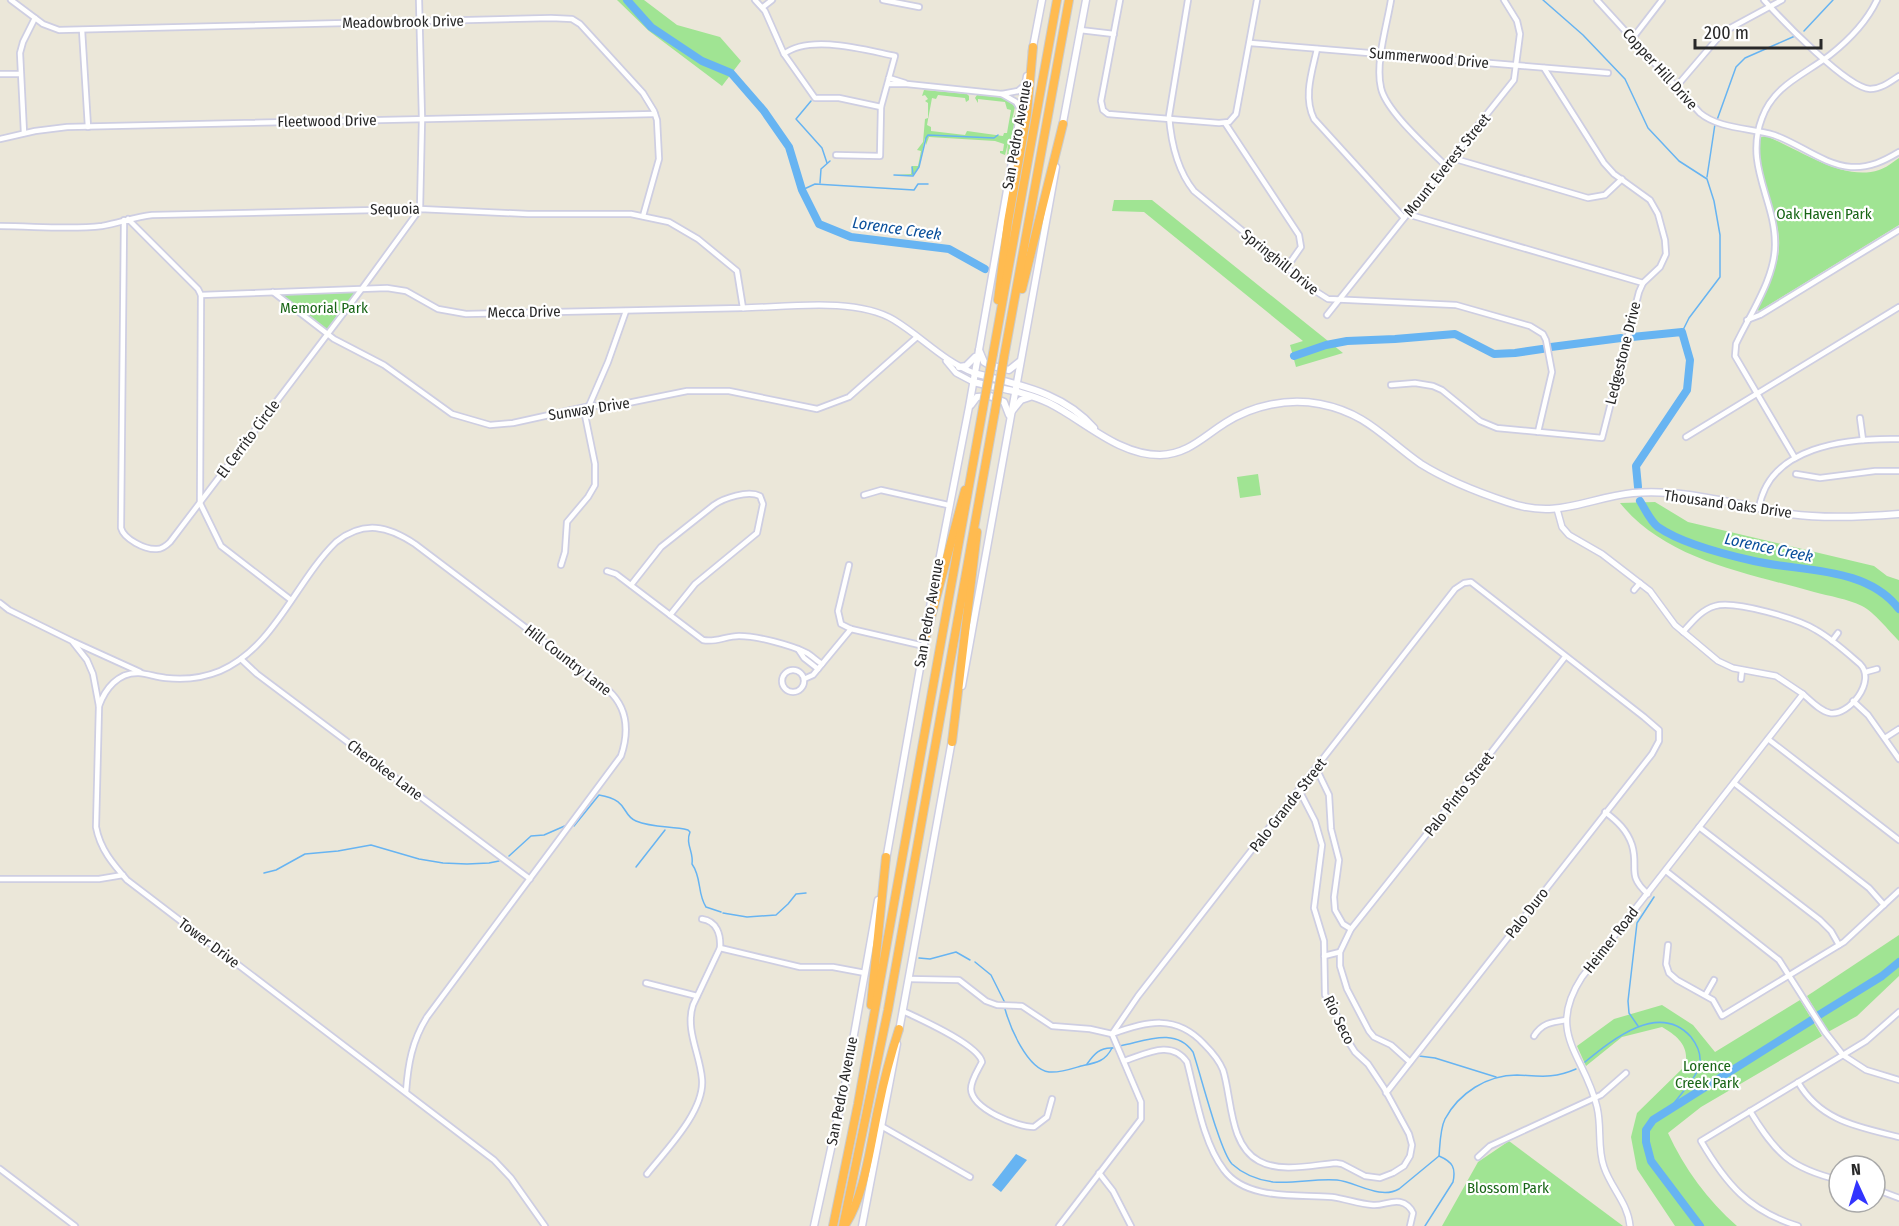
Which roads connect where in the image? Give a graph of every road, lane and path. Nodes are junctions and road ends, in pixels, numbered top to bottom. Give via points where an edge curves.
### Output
1 (11, 0) edge
2 (419, 0) edge
3 (755, 0) edge
4 (772, 0) edge
5 (883, 0) edge
6 (1042, 0) edge
7 (1057, 0) edge
8 (1069, 0) edge
9 (1086, 0) edge
10 (1120, 0) edge
11 (1188, 0) edge
12 (1257, 0) edge
13 (1391, 0) edge
14 (1504, 0) edge
15 (1597, 0) edge
16 (1662, 0) edge
17 (1764, 0) edge
18 (1782, 0) edge
19 (1877, 0) edge
20 (763, 7) junction
21 (919, 7) dead end
22 (1771, 8) junction
23 (35, 18) junction
24 (419, 22) junction
25 (82, 30) junction
26 (1080, 30) junction
27 (1114, 34) junction
28 (1632, 39) junction
29 (1250, 43) junction
30 (1033, 47) junction
31 (1317, 49) junction
32 (784, 54) junction
33 (1382, 54) junction
34 (1824, 59) junction
35 (1516, 66) junction
36 (1544, 68) junction
37 (1608, 73) dead end
38 (0, 74) edge
39 (20, 74) junction
40 (1899, 76) edge
41 (888, 81) junction
42 (1026, 84) junction
43 (1676, 87) junction
44 (1002, 94) junction
45 (881, 107) junction
46 (1021, 112) junction
47 (655, 114) junction
48 (422, 119) junction
49 (1169, 119) junction
50 (1225, 123) junction
51 (1063, 124) junction
52 (88, 127) junction
53 (1759, 131) junction
54 (24, 133) junction
55 (0, 139) edge
56 (1899, 152) edge
57 (836, 155) dead end
58 (1452, 158) junction
59 (1446, 166) junction
60 (1622, 179) junction
61 (420, 208) junction
62 (643, 216) junction
63 (1406, 216) junction
64 (126, 220) junction
65 (0, 226) edge
66 (1899, 230) edge
67 (1287, 267) junction
68 (1643, 283) junction
69 (361, 290) junction
70 (273, 292) junction
71 (201, 295) junction
72 (1338, 301) junction
73 (1899, 307) edge
74 (743, 308) junction
75 (626, 310) junction
76 (1327, 315) dead end
77 (1748, 320) junction
78 (327, 334) junction
79 (917, 337) junction
80 (995, 343) junction
81 (979, 347) junction
82 (978, 355) junction
83 (943, 357) junction
84 (1004, 357) junction
85 (1021, 361) junction
86 (959, 367) junction
87 (974, 373) junction
88 (973, 382) junction
89 (1016, 385) junction
90 (1391, 385) dead end
91 (1014, 392) junction
92 (1034, 393) junction
93 (1756, 394) junction
94 (590, 406) junction
95 (968, 412) junction
96 (1010, 416) junction
97 (1860, 418) dead end
98 (1538, 432) junction
99 (1686, 437) dead end
100 (1899, 439) edge
101 (1863, 440) junction
102 (1795, 458) junction
103 (973, 466) junction
104 (1899, 471) edge
105 (1796, 474) dead end
106 (864, 495) dead end
107 (980, 495) junction
108 (200, 503) junction
109 (948, 505) junction
110 (1759, 508) junction
111 (1557, 509) junction
112 (1899, 514) edge
113 (561, 565) dead end
114 (849, 565) dead end
115 (607, 571) dead end
116 (1640, 583) junction
117 (631, 585) junction
118 (1634, 590) dead end
119 (291, 600) junction
120 (0, 603) edge
121 (670, 615) junction
122 (851, 629) junction
123 (1683, 632) junction
124 (1838, 633) dead end
125 (926, 636) junction
126 (72, 641) junction
127 (1832, 641) junction
128 (924, 646) junction
129 (798, 649) junction
130 (1564, 657) junction
131 (240, 659) junction
132 (822, 664) junction
133 (818, 669) junction
134 (1877, 669) dead end
135 (1742, 670) junction
136 (1866, 672) junction
137 (148, 675) junction
138 (804, 679) junction
139 (1741, 679) dead end
140 (1803, 694) junction
141 (1853, 701) junction
142 (99, 706) junction
143 (1899, 729) edge
144 (1885, 738) junction
145 (1768, 739) junction
146 (952, 742) junction
147 (1888, 744) junction
148 (1881, 749) dead end
149 (1899, 759) edge
150 (1316, 768) junction
151 (1734, 783) junction
152 (1299, 790) junction
153 (1605, 812) junction
154 (1700, 827) junction
155 (1899, 840) edge
156 (886, 858) junction
157 (1666, 870) junction
158 (123, 876) junction
159 (0, 879) edge
160 (531, 879) junction
161 (1899, 891) edge
162 (1648, 894) junction
163 (1884, 905) junction
164 (702, 919) dead end
165 (1351, 929) junction
166 (1668, 945) dead end
167 (1839, 945) junction
168 (720, 948) junction
169 (1340, 952) junction
170 (1324, 956) junction
171 (865, 974) junction
172 (1790, 975) junction
173 (909, 979) junction
174 (1714, 980) dead end
175 (646, 983) dead end
176 (1706, 994) junction
177 (697, 996) junction
178 (903, 1011) junction
179 (1898, 1015) edge
180 (1566, 1020) junction
181 (899, 1029) junction
182 (1112, 1034) junction
183 (1534, 1036) dead end
184 (1843, 1055) junction
185 (1125, 1061) junction
186 (1410, 1062) junction
187 (1626, 1073) dead end
188 (1899, 1080) edge
189 (1798, 1082) junction
190 (406, 1092) junction
191 (1386, 1093) junction
192 (1595, 1098) junction
193 (1052, 1100) dead end
194 (858, 1104) junction
195 (1750, 1111) junction
196 (883, 1127) junction
197 (1899, 1137) edge
198 (1478, 1157) dead end
199 (0, 1169) edge
200 (1099, 1173) junction
201 (647, 1174) dead end
202 (970, 1177) dead end
203 (1827, 1177) edge
204 (815, 1224) edge
205 (75, 1226) edge
206 (545, 1226) edge
207 (833, 1226) edge
208 (844, 1226) edge
209 (862, 1226) edge
210 (1059, 1226) edge
211 (1131, 1226) edge
212 (1410, 1226) edge
213 (1630, 1226) edge
214 (1798, 1226) edge

1 - 23 street, Meadowbrook Drive
2 - 24 street
3 - 20 street
4 - 20 street
5 - 21 street
6 - 30 main road, San Pedro Avenue
7 - 80 highway
8 - 84 highway
9 - 26 main road
10 - 27 street
11 - 49 street, Springhill Drive
12 - 29 street
13 - 33 street
14 - 35 street, Mount Everest Street via 1520,34
15 - 28 street, Copper Hill Drive
16 - 28 street
17 - 22 street
18 - 22 street
19 - 34 street via 1860,26
20 - 32 street
22 - 34 street
22 - 43 street via 1723,32
23 - 25 street, Meadowbrook Drive via 54,29
23 - 39 street via 21,48
24 - 25 street, Meadowbrook Drive
24 - 47 street, Meadowbrook Drive via 572,19 643,93
24 - 48 street
25 - 52 street
26 - 27 street
26 - 51 main road
27 - 49 street via 1101,101 1103,110 1108,114
28 - 43 street, Copper Hill Drive
29 - 31 street, Summerwood Drive
29 - 50 street via 1236,114
30 - 42 main road, San Pedro Avenue
30 - 80 highway
31 - 33 street, Summerwood Drive
31 - 63 street via 1309,94 1314,119
32 - 41 street via 795,47 836,45 895,56
32 - 45 street via 815,98 839,98
33 - 35 street, Summerwood Drive
33 - 59 street via 1380,83 1386,100
34 - 40 street via 1863,88 1880,87
34 - 53 street via 1776,93
35 - 36 street, Summerwood Drive
35 - 58 street, Mount Everest Street via 1512,82
36 - 37 street, Summerwood Drive
36 - 60 street, Ledgestone Drive via 1604,163
38 - 39 street
39 - 54 street
41 - 44 street
41 - 45 street
42 - 44 street via 1018,91
42 - 46 main road, San Pedro Avenue
43 - 53 street, Copper Hill Drive via 1709,120
44 - 46 street via 1016,102
45 - 57 street via 880,156
46 - 81 main road, San Pedro Avenue
47 - 48 street, Fleetwood Drive
47 - 62 street, Meadowbrook Drive via 659,159
48 - 52 street, Fleetwood Drive
48 - 61 street
49 - 50 street
49 - 67 street, Springhill Drive via 1180,170 1194,191
50 - 67 street via 1299,235 1301,247
51 - 84 highway
51 - 85 main road
52 - 54 street, Fleetwood Drive
53 - 56 street, Copper Hill Drive via 1845,166 1871,165
53 - 77 street via 1757,164 1775,248 1768,279
54 - 55 street, Fleetwood Drive
58 - 59 street, Mount Everest Street
58 - 60 street via 1588,198 1605,195
59 - 63 street, Mount Everest Street
60 - 68 street, Ledgestone Drive via 1654,207 1665,240 1664,261
61 - 62 street, Sequoia
61 - 64 street, Sequoia via 152,215
61 - 69 street, El Cerrito Circle
62 - 74 street, Sequoia via 669,222 698,239 737,271
63 - 68 street
63 - 72 street, Mount Everest Street
64 - 65 street, Sequoia via 83,227
64 - 71 street
64 - 108 street, El Cerrito Circle via 122,534 151,548 163,548
66 - 77 street
67 - 72 street, Springhill Drive via 1322,296
68 - 98 street, Ledgestone Drive via 1602,438
69 - 70 street, Mecca Drive
69 - 75 street, Mecca Drive via 406,291 452,313
69 - 78 street, El Cerrito Circle
70 - 71 street, Mecca Drive
70 - 78 street, Sunway Drive
71 - 108 street
72 - 76 street, Mount Everest Street
72 - 98 street, Springhill Drive via 1456,305 1539,330 1546,340 1552,372
73 - 93 street
74 - 75 street, Mecca Drive
74 - 79 street, Mecca Drive via 861,308 894,319
75 - 94 street
77 - 93 street via 1736,344 1735,356
78 - 94 street, Sunway Drive via 384,365 452,414 490,425
78 - 108 street, El Cerrito Circle
79 - 83 street, Mecca Drive
79 - 94 street, Sunway Drive via 849,397 818,409 713,390
80 - 103 highway, bridge
81 - 82 main road, San Pedro Avenue
81 - 85 main road via 981,359 989,365 1009,370
82 - 86 main road
82 - 87 main road, San Pedro Avenue
83 - 86 street, Mecca Drive
83 - 88 street, Mecca Drive via 956,373
84 - 107 highway, bridge
85 - 89 main road
85 - 92 main road via 1022,377
86 - 87 street, Mecca Drive
87 - 88 main road, San Pedro Avenue
87 - 89 main road, Mecca Drive
88 - 91 main road, Thousand Oaks Drive
88 - 95 main road, San Pedro Avenue
89 - 91 main road
89 - 92 main road, Thousand Oaks Drive
90 - 98 street via 1428,384 1442,390 1485,424
91 - 92 main road, Thousand Oaks Drive
91 - 96 main road
92 - 96 main road via 1021,400
92 - 111 main road, Thousand Oaks Drive via 1049,394 1087,419 1099,433 1142,453 1169,454 1194,446 1227,421 1253,410 1280,403 1317,404 1355,415 1431,470 1484,494 1521,507
93 - 99 street
93 - 102 street
94 - 113 street via 585,415 595,485 567,522
95 - 96 main road via 977,397 990,396 1004,402
95 - 109 main road, San Pedro Avenue
96 - 146 main road
97 - 101 street
100 - 101 street
101 - 102 street
102 - 110 street via 1771,477
103 - 125 highway
103 - 194 highway
104 - 105 street via 1820,478
106 - 109 street via 881,490
107 - 146 highway
107 - 208 highway via 890,999
108 - 119 street via 221,546
109 - 125 main road, San Pedro Avenue
110 - 111 main road, Thousand Oaks Drive via 1700,497 1642,493
110 - 112 main road, Thousand Oaks Drive via 1805,516
111 - 116 street via 1569,535
114 - 122 street via 838,616 841,624
115 - 117 street
116 - 118 street
116 - 123 street
117 - 121 street
117 - 121 street via 661,547 714,505 751,493 760,496 763,504 757,533 695,584
119 - 131 street, Hill Country Lane via 260,642
119 - 160 street, Hill Country Lane via 341,538 369,528 392,530 612,693 625,719 627,736 621,756
120 - 126 street, Tower Drive
121 - 129 street via 703,640 740,636
122 - 128 street
122 - 132 street
123 - 127 street via 1706,610 1734,604 1808,626
123 - 135 street via 1718,661
124 - 127 street
125 - 128 main road, San Pedro Avenue
126 - 137 street, Hill Country Lane
126 - 142 street, Tower Drive via 90,667
127 - 136 street
128 - 156 main road, San Pedro Avenue
129 - 132 street
129 - 133 street
130 - 150 street, Palo Grande Street via 1473,584 1464,582
130 - 153 street, Palo Duro via 1659,730 1656,748
130 - 165 street, Palo Pinto Street
131 - 137 street, Hill Country Lane via 221,670 189,679
131 - 160 street, Cherokee Lane
132 - 133 street
133 - 138 street
134 - 136 street
135 - 139 street
135 - 140 street via 1776,676
136 - 141 street via 1866,682
137 - 142 street, Hill Country Lane via 131,674 118,679 106,690
138 - 138 street via 793,669 785,672 781,682 787,691 794,692 802,687
140 - 141 street via 1831,713 1843,711
140 - 145 street, Heimer Road
141 - 144 street
142 - 158 street, Tower Drive via 96,827 104,851
143 - 144 street
144 - 147 street
145 - 151 street, Heimer Road
145 - 155 street
146 - 173 main road
147 - 148 street
147 - 149 street
150 - 152 street, Palo Grande Street
150 - 165 street via 1329,795 1331,829 1339,860 1335,910
151 - 154 street, Heimer Road
151 - 163 street via 1869,888
152 - 170 street, Rio Seco via 1322,845 1314,908 1324,940
152 - 182 street, Palo Grande Street
153 - 162 street via 1629,838 1635,879
153 - 186 street, Palo Duro
154 - 157 street, Heimer Road
154 - 167 street via 1820,920
156 - 171 main road, San Pedro Avenue
156 - 194 highway
157 - 162 street, Heimer Road
157 - 172 street via 1776,957
158 - 159 street
158 - 190 street, Tower Drive
160 - 190 street, Hill Country Lane via 421,1026 410,1056
161 - 163 street
162 - 180 street, Heimer Road via 1582,977 1572,995
163 - 167 street
164 - 168 street via 711,922 718,932
165 - 169 street
166 - 176 street via 1669,973
167 - 172 street
168 - 171 street via 800,967 833,967
168 - 177 street
169 - 170 street
169 - 186 street, Rio Seco via 1341,972 1369,1031
170 - 191 street, Rio Seco via 1325,995 1353,1049
171 - 204 main road, San Pedro Avenue
172 - 176 street via 1722,1016
172 - 184 street
173 - 178 main road
173 - 182 street via 958,980 986,1001 1022,1006 1052,1026
174 - 176 street
175 - 177 street
177 - 201 street via 690,1018 702,1080 700,1098
178 - 181 main road
178 - 193 street via 979,1055 982,1062 971,1091 978,1103 1012,1123 1034,1127 1047,1118
179 - 184 street
180 - 183 street via 1547,1023
180 - 192 street, Heimer Road via 1569,1040
181 - 196 main road
181 - 208 highway via 864,1176
182 - 185 street
182 - 191 street, Rio Seco via 1158,1022 1180,1026 1198,1037 1223,1070 1234,1124 1245,1149 1260,1162 1287,1167 1336,1163 1365,1176 1393,1173 1404,1166 1412,1148
184 - 188 street via 1866,1070
184 - 189 street
185 - 200 street via 1141,1102 1141,1119
185 - 212 street via 1165,1049 1183,1056 1208,1138 1224,1170 1247,1187 1275,1194 1374,1205 1403,1202 1413,1213
186 - 191 street, Palo Duro
187 - 192 street
189 - 195 street
189 - 197 street via 1814,1104 1835,1119
190 - 206 street, Tower Drive via 494,1160
192 - 198 street via 1490,1146
192 - 213 street, Heimer Road via 1603,1165 1624,1203
194 - 207 highway
195 - 203 street via 1770,1143 1785,1158
195 - 214 street via 1701,1141 1727,1181 1742,1196 1778,1219
196 - 202 street
196 - 209 main road
199 - 205 street
200 - 210 street
200 - 211 street

